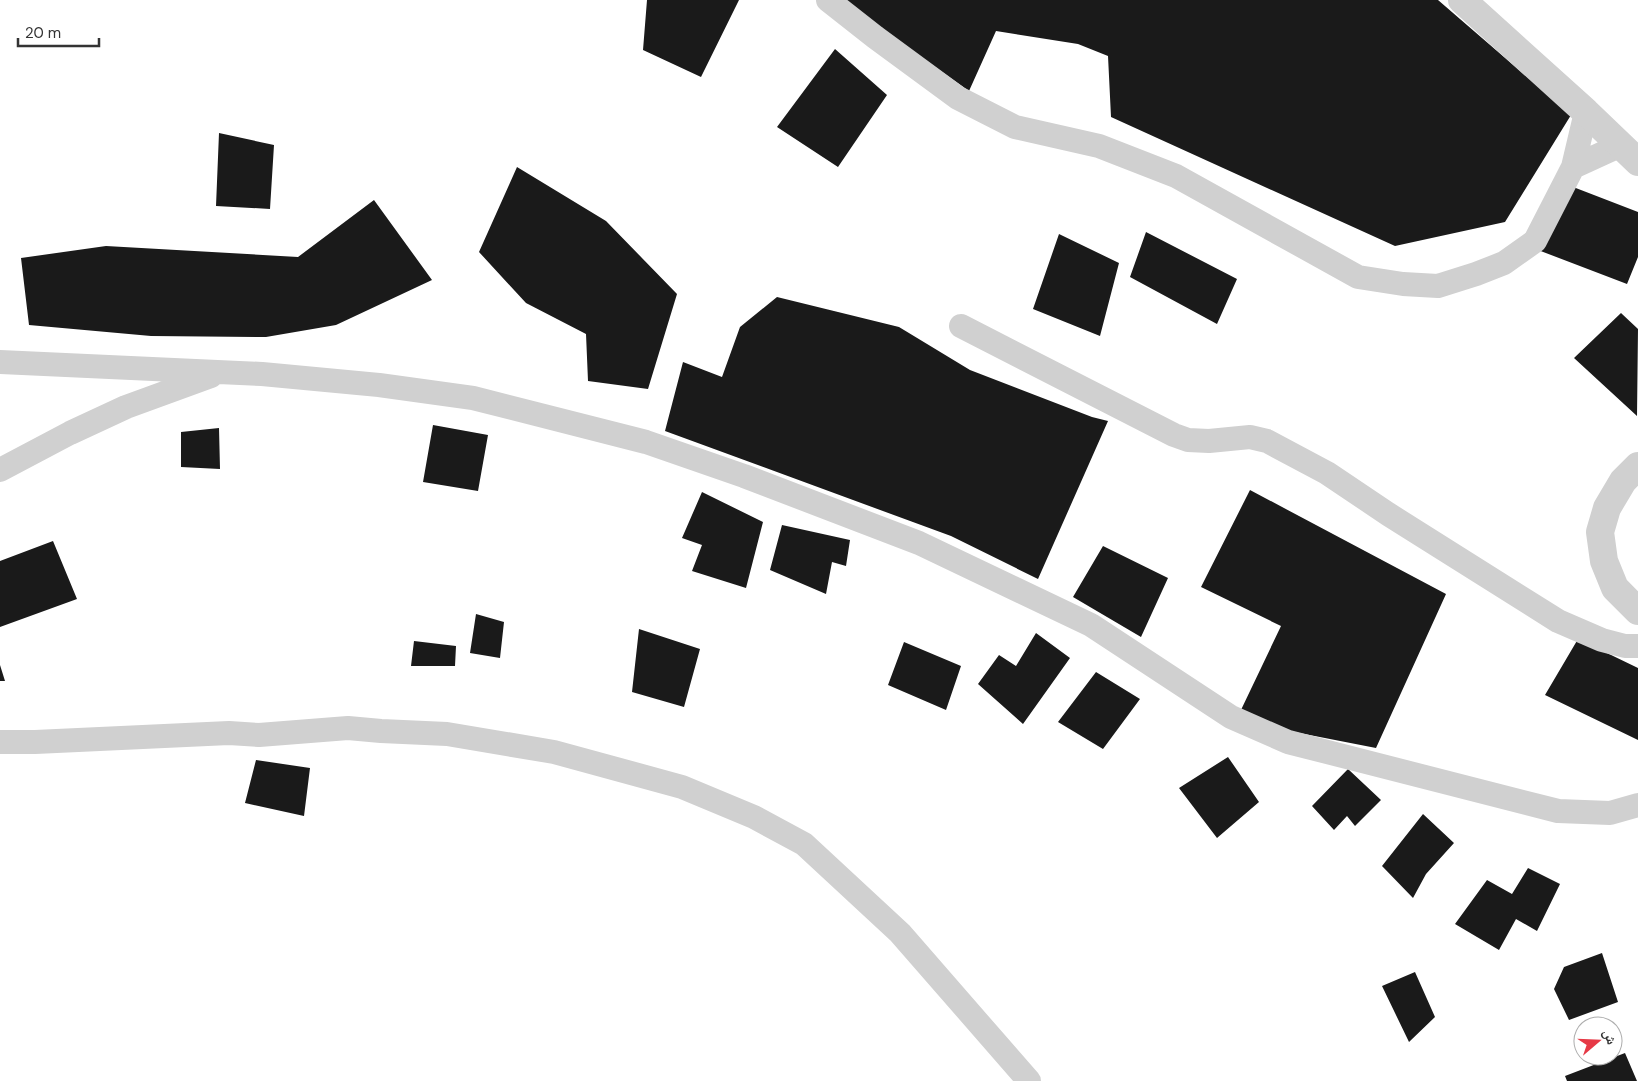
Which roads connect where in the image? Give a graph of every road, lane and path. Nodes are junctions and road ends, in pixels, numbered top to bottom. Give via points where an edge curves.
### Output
1 (828, 0) edge
2 (1462, 0) edge
3 (1586, 112) junction
4 (1629, 154) edge
5 (1573, 167) junction
6 (961, 326) dead end
7 (0, 362) edge
8 (222, 372) junction
9 (1638, 466) edge
10 (0, 470) edge
11 (1638, 611) edge
12 (1638, 646) edge
13 (0, 742) edge
14 (1638, 805) edge
15 (1028, 1081) edge

1 - 5 street via 958,98 1015,127 1099,146 1176,176 1358,277 1438,286 1504,263 1535,241
2 - 3 street
3 - 4 street
3 - 5 street
4 - 5 street
6 - 12 street via 1174,435 1188,440 1250,437 1267,442 1327,473 1558,621 1602,640
7 - 8 street
8 - 10 street via 126,408
8 - 14 street via 379,385 473,398 646,442 919,543 1091,625 1231,717 1288,742 1558,811 1610,813
9 - 11 street via 1623,481 1607,508 1600,532 1604,561 1615,588
13 - 15 street via 348,728 447,734 554,752 682,787 754,817 804,844 900,933

